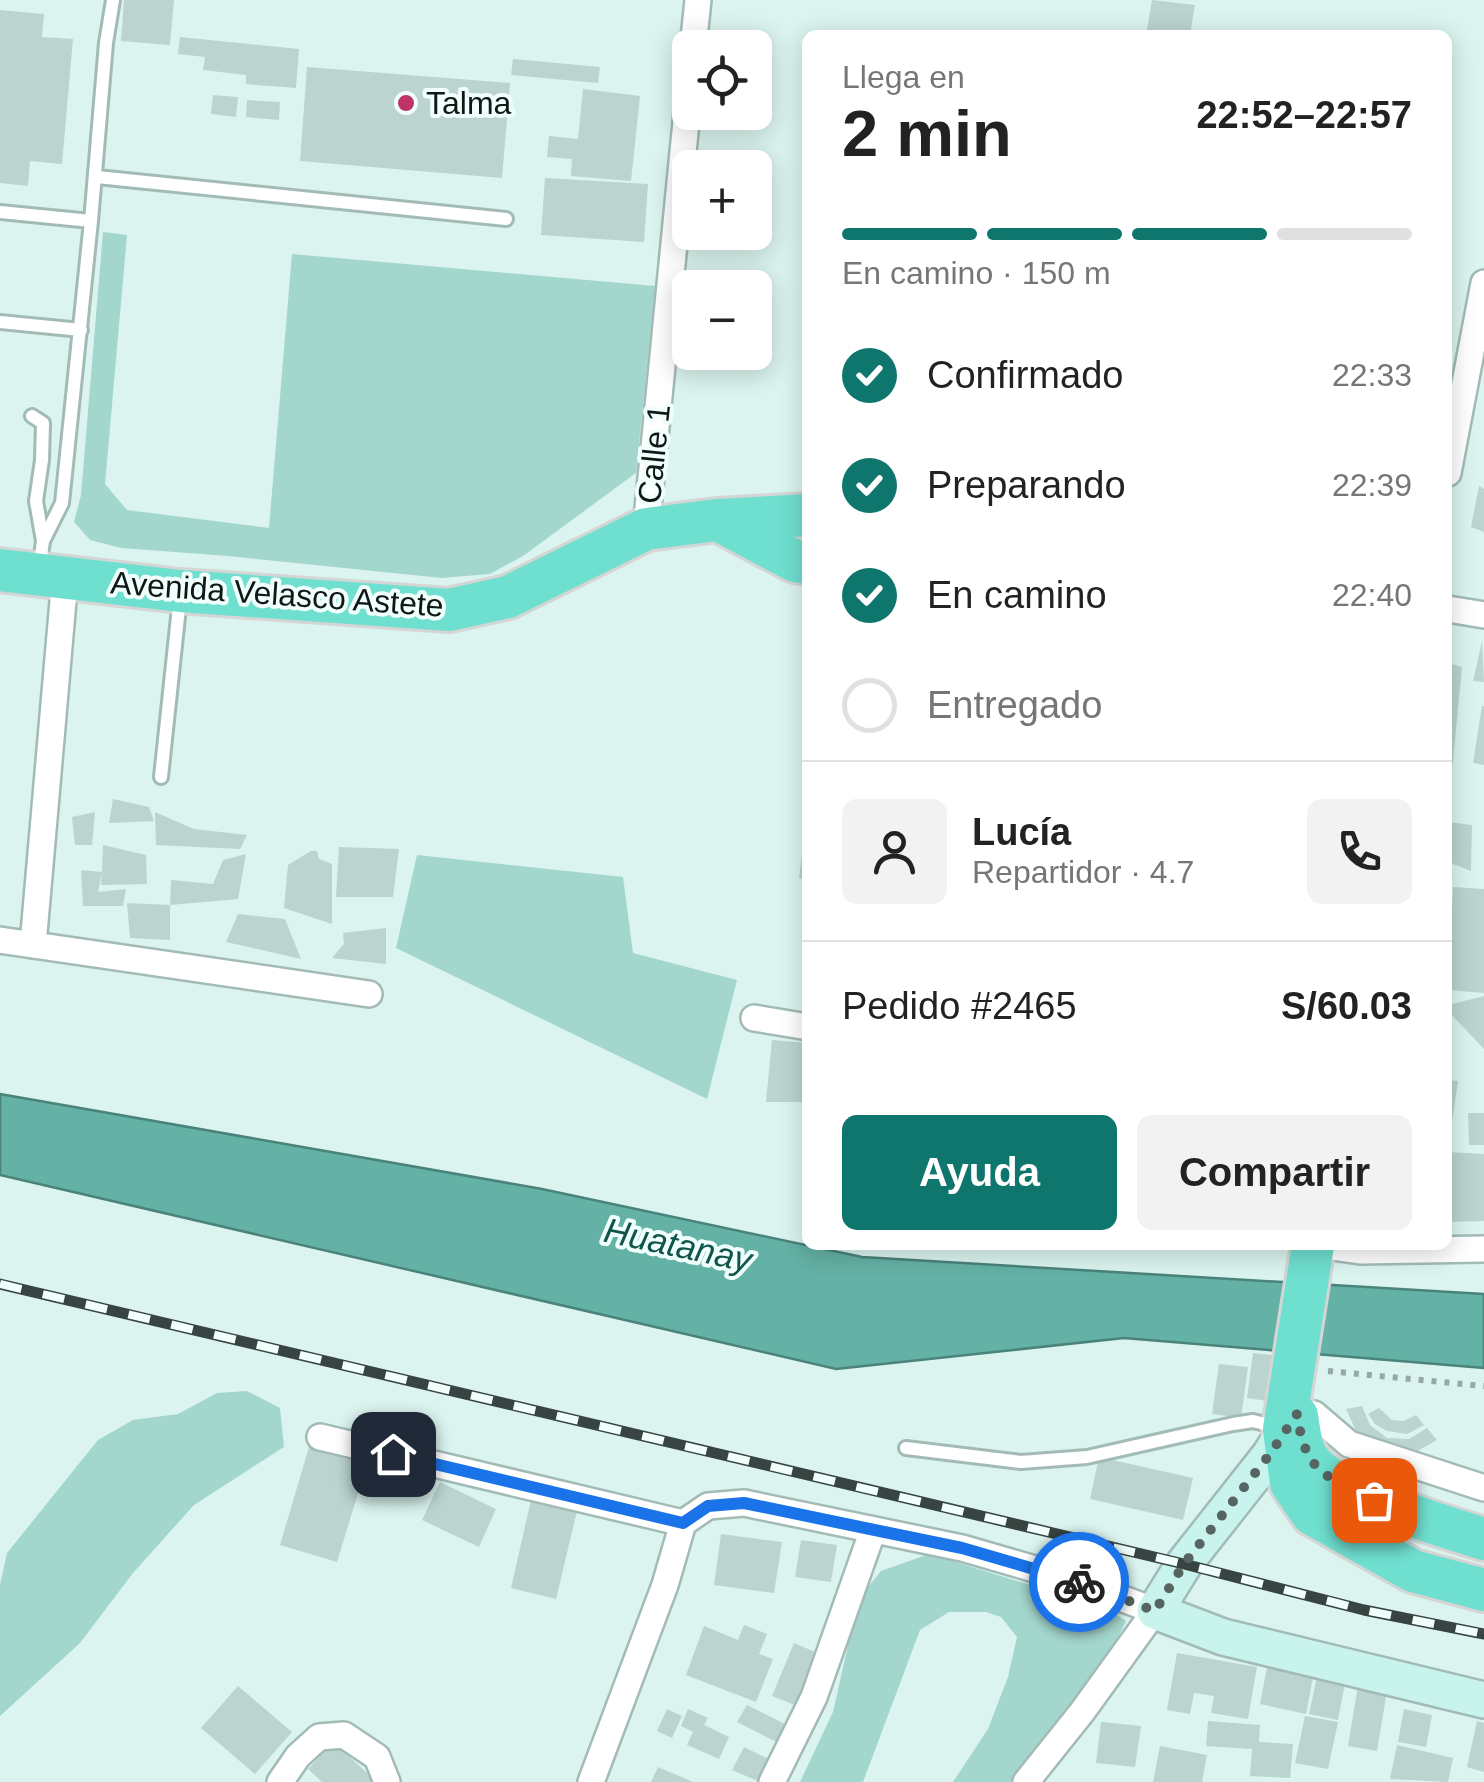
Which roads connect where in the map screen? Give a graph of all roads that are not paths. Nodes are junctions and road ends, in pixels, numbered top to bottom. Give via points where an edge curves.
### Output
1 (113, 0) edge
2 (698, 0) edge
3 (695, 30) edge
4 (685, 130) edge
5 (97, 177) junction
6 (0, 212) edge
7 (506, 219) dead end
8 (91, 221) junction
9 (1484, 283) edge
10 (0, 322) edge
11 (80, 330) junction
12 (32, 416) dead end
13 (1452, 453) edge
14 (802, 515) edge
15 (717, 520) junction
16 (646, 529) junction
17 (802, 562) edge
18 (37, 566) edge
19 (180, 591) junction
20 (1452, 610) edge
21 (1484, 615) edge
22 (161, 777) dead end
23 (0, 940) edge
24 (33, 944) junction
25 (368, 994) dead end
26 (754, 1018) dead end
27 (802, 1026) edge
28 (1484, 1249) edge
29 (1422, 1250) edge
30 (1452, 1250) edge
31 (1314, 1251) edge
32 (1292, 1387) junction
33 (320, 1437) dead end
34 (906, 1448) dead end
35 (1484, 1488) edge
36 (683, 1523) junction
37 (872, 1530) junction
38 (1484, 1539) edge
39 (1484, 1590) edge
40 (1155, 1611) junction
41 (1484, 1700) edge
42 (280, 1782) edge
43 (387, 1782) edge
44 (591, 1782) edge
45 (772, 1782) edge
46 (1026, 1782) edge

1 - 5 lane
2 - 3 street
4 - 16 street, Calle 1
5 - 7 lane
5 - 8 lane
6 - 8 lane
8 - 11 lane
9 - 13 street
10 - 11 lane
11 - 18 lane via 62,502
12 - 18 lane via 43,423
14 - 15 highway, Avenida Velasco Astete
15 - 16 highway, Avenida Velasco Astete
15 - 17 highway
16 - 19 highway, Avenida Velasco Astete via 508,596 449,610
18 - 19 highway, Avenida Velasco Astete
18 - 24 street
19 - 22 lane
20 - 21 street
23 - 24 street
24 - 25 street
26 - 27 street
28 - 30 street
29 - 31 street
31 - 32 highway
32 - 34 lane via 1253,1422 1086,1457 1021,1462
32 - 35 street via 1349,1444
32 - 38 highway via 1307,1457 1320,1472 1374,1500
32 - 39 highway via 1291,1484 1312,1514 1413,1571
32 - 40 main road via 1270,1454
33 - 36 street
36 - 37 street via 708,1506 744,1503
36 - 44 street
37 - 40 street via 962,1548
37 - 45 street via 814,1697
40 - 41 main road via 1223,1637
40 - 46 street
42 - 43 street via 319,1737 344,1735 377,1757

